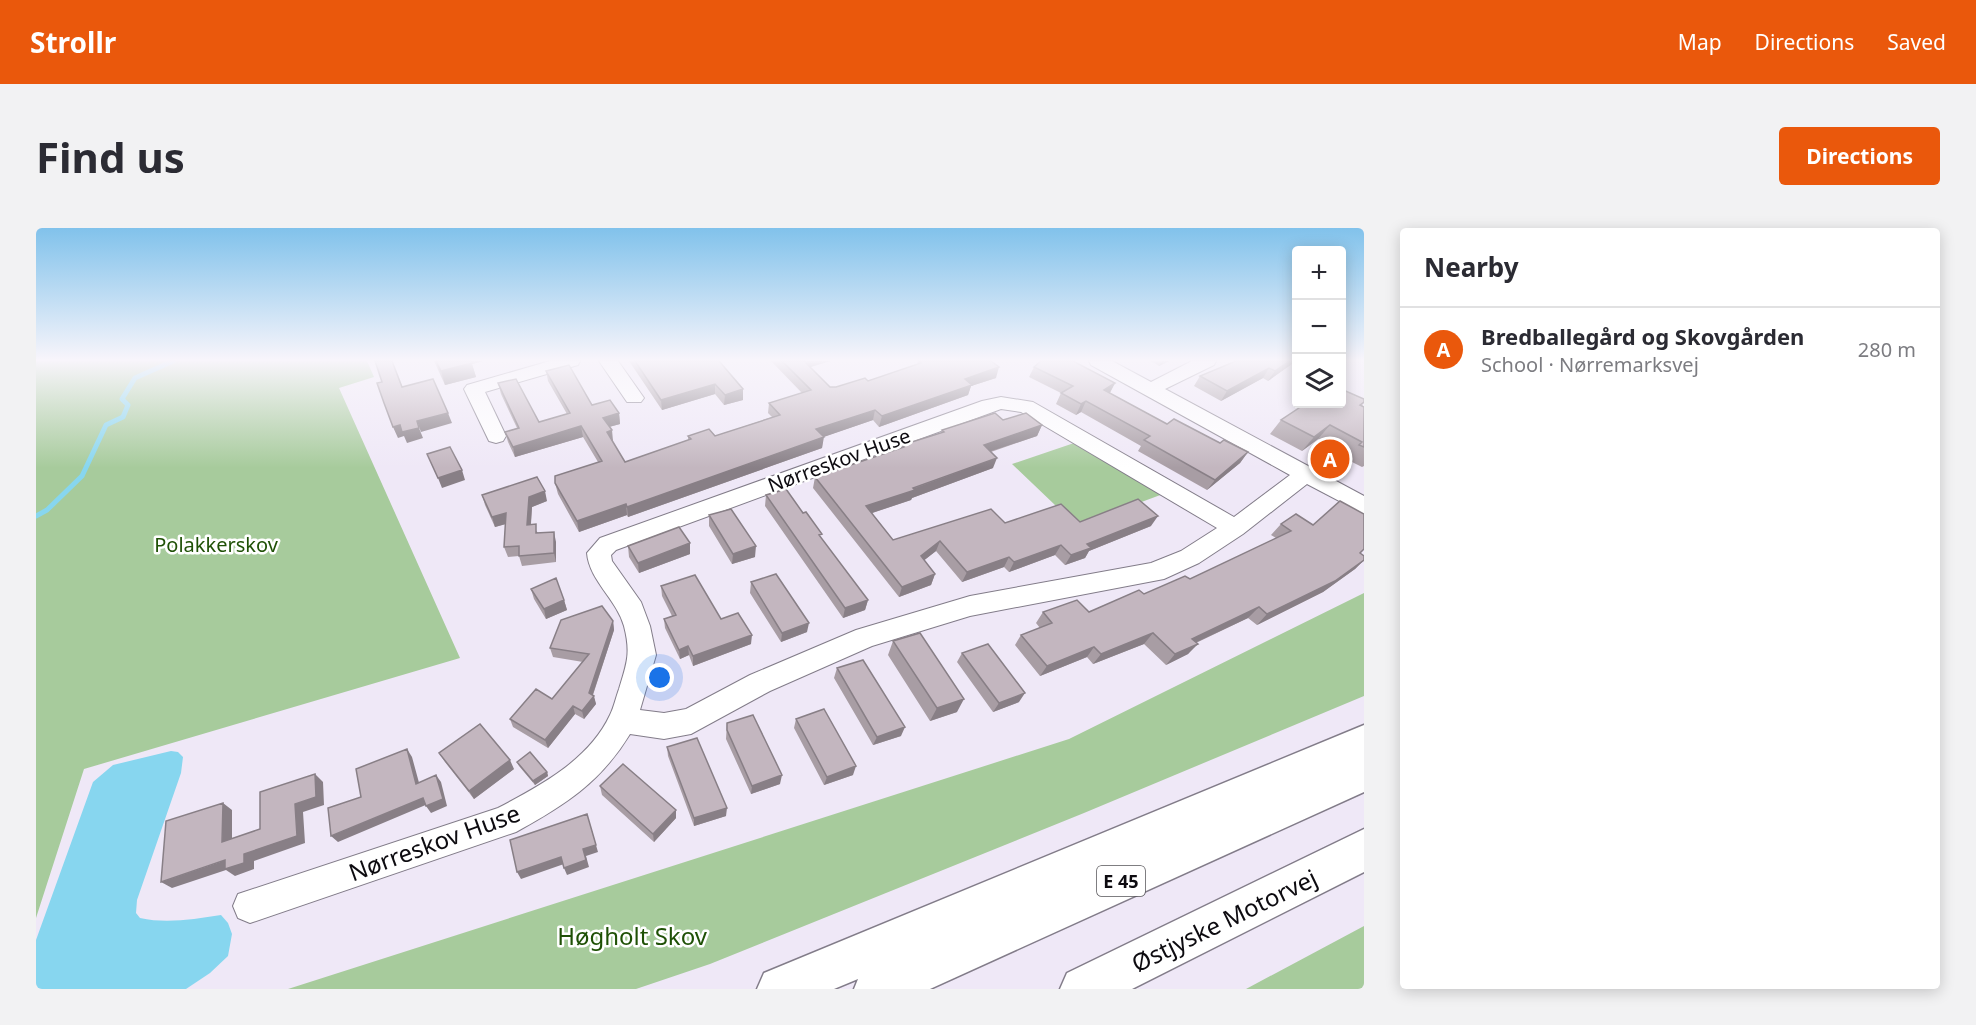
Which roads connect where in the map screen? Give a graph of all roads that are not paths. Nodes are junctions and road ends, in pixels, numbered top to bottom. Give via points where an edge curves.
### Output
1 (478, 397) edge
2 (1161, 397) edge
3 (496, 436) dead end
4 (1306, 474) junction
5 (1364, 506) edge
6 (1235, 528) junction
7 (623, 720) junction
8 (1364, 742) edge
9 (1364, 773) edge
10 (1364, 850) edge
11 (250, 906) dead end
12 (780, 989) edge
13 (878, 989) edge
14 (1083, 989) edge

1 - 3 street
2 - 4 street
4 - 5 street
4 - 6 street
6 - 7 street via 1190,557 1155,572 970,606 865,638 760,683 691,721 664,726
6 - 7 street, Nørreskov Huse via 1026,406 1001,402 989,405 608,544 599,553 600,562 628,602 643,655
7 - 11 street, Nørreskov Huse via 604,750 578,776 505,821
8 - 12 highway
9 - 13 highway, E 45
10 - 14 highway, Østjyske Motorvej

